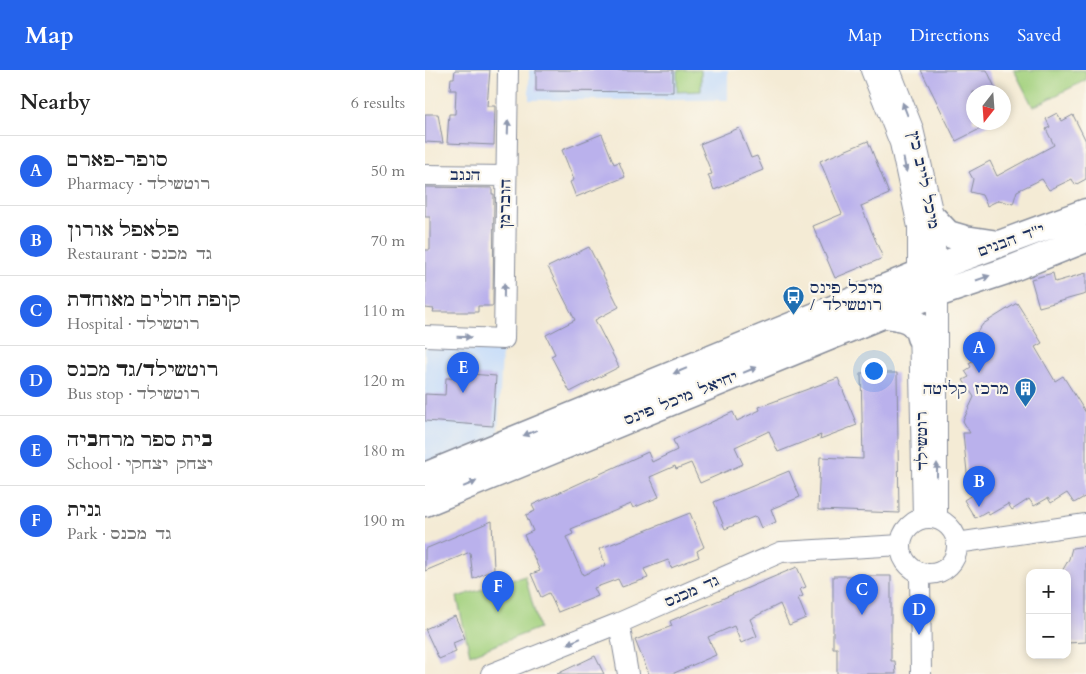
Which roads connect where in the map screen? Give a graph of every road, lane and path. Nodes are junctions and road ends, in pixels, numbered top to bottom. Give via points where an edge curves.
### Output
1 (508, 70) edge
2 (871, 70) edge
3 (891, 70) edge
4 (425, 175) edge
5 (505, 176) junction
6 (1086, 212) edge
7 (934, 220) junction
8 (1086, 239) edge
9 (1001, 244) junction
10 (927, 271) junction
11 (928, 297) junction
12 (885, 315) junction
13 (425, 336) edge
14 (919, 337) junction
15 (425, 476) edge
16 (425, 503) edge
17 (930, 519) junction
18 (1086, 524) edge
19 (957, 543) junction
20 (901, 545) junction
21 (920, 573) junction
22 (619, 622) junction
23 (491, 674) edge
24 (628, 674) edge
25 (921, 674) edge

5 -> 1 street, הוברמן
2 -> 10 street, מיכל לייב כץ via 900,143
7 -> 3 street, מיכל לייב כץ via 913,129
4 - 5 street, הנגב
13 -> 5 street, הוברמן via 504,338
6 - 9 main road, י''ד הבנים
7 - 9 main road via 948,234
7 - 10 street, מיכל לייב כץ
11 -> 8 main road, י''ד הבנים
9 - 10 main road, י''ד הבנים
10 - 11 street, מיכל לייב כץ
10 -> 15 main road, יחיאל מיכל פינס
11 - 12 main road, יחיאל מיכל פינס
11 - 14 street, רוטשילד
17 -> 11 street, רוטשילד
12 - 14 main road via 909,319 917,327
16 -> 12 main road, יחיאל מיכל פינס
14 - 17 street, רוטשילד
17 - 19 street via 950,528
17 - 20 street via 907,528
18 - 19 street
19 - 21 street via 953,561 947,568 930,574
20 - 21 street via 906,562
20 - 22 street, גד מכנס via 781,552
21 - 25 street
22 -> 23 street, גד מכנס
22 - 24 street

